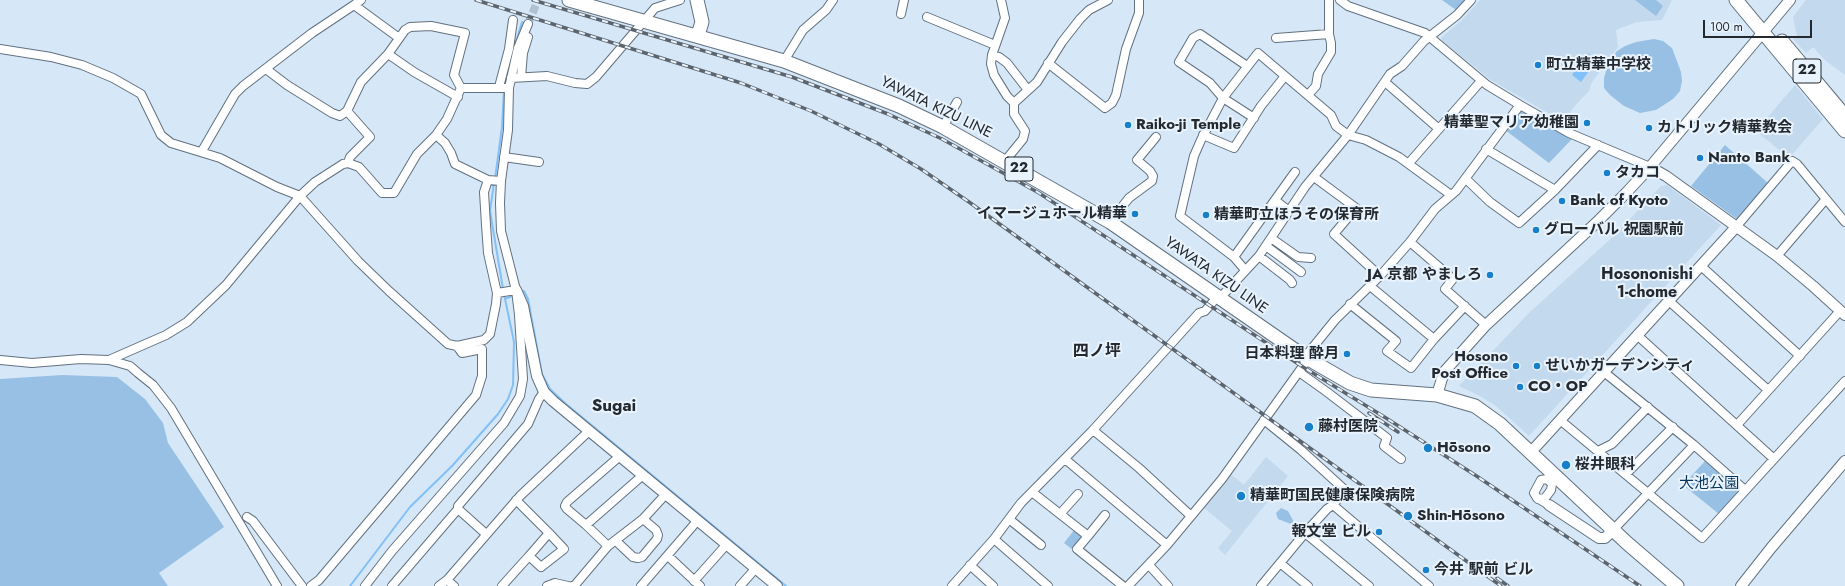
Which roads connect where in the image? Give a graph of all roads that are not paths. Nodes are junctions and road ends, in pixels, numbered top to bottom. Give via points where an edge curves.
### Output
1 (569, 0) edge
2 (680, 0) edge
3 (697, 0) edge
4 (833, 0) edge
5 (904, 0) edge
6 (1001, 0) edge
7 (1108, 0) edge
8 (1139, 0) edge
9 (1330, 0) edge
10 (1340, 0) edge
11 (1471, 0) edge
12 (1736, 0) edge
13 (1748, 0) edge
14 (1790, 0) edge
15 (358, 3) edge
16 (901, 14) dead end
17 (927, 17) dead end
18 (513, 20) dead end
19 (644, 20) junction
20 (1766, 29) junction
21 (1328, 34) junction
22 (698, 35) junction
23 (400, 38) junction
24 (1276, 38) dead end
25 (1428, 38) junction
26 (995, 45) junction
27 (0, 49) edge
28 (388, 54) junction
29 (992, 55) junction
30 (784, 61) junction
31 (1048, 63) junction
32 (1247, 66) junction
33 (266, 69) junction
34 (1285, 76) junction
35 (521, 77) junction
36 (511, 78) junction
37 (1481, 81) junction
38 (1385, 82) junction
39 (504, 87) junction
40 (462, 88) junction
41 (1028, 90) junction
42 (1308, 95) junction
43 (458, 97) junction
44 (1223, 98) junction
45 (957, 102) dead end
46 (1014, 103) junction
47 (1520, 105) junction
48 (347, 111) junction
49 (1845, 116) edge
50 (1254, 118) junction
51 (943, 127) junction
52 (1439, 129) junction
53 (1845, 131) edge
54 (436, 135) junction
55 (1203, 135) junction
56 (1348, 135) junction
57 (1156, 137) dead end
58 (1598, 145) junction
59 (1486, 149) junction
60 (202, 151) junction
61 (504, 157) junction
62 (1005, 161) junction
63 (539, 162) dead end
64 (348, 163) junction
65 (1409, 163) junction
66 (1650, 167) junction
67 (1295, 172) dead end
68 (1314, 177) junction
69 (1466, 179) junction
70 (494, 181) junction
71 (1555, 190) junction
72 (300, 196) junction
73 (1451, 196) junction
74 (1826, 199) junction
75 (1276, 201) junction
76 (1289, 211) junction
77 (1110, 222) junction
78 (1845, 222) edge
79 (1736, 227) junction
80 (1271, 238) junction
81 (1410, 242) junction
82 (1266, 246) junction
83 (1259, 256) junction
84 (1776, 256) junction
85 (1234, 257) junction
86 (1311, 258) dead end
87 (1701, 266) junction
88 (1245, 270) junction
89 (1301, 272) dead end
90 (1380, 276) junction
91 (1292, 283) dead end
92 (1370, 286) junction
93 (513, 290) junction
94 (499, 293) junction
95 (1219, 296) junction
96 (1669, 300) junction
97 (1350, 304) junction
98 (1465, 306) junction
99 (1843, 313) edge
100 (1486, 325) junction
101 (1637, 335) junction
102 (1434, 339) junction
103 (456, 346) junction
104 (1800, 356) junction
105 (1306, 358) junction
106 (0, 360) edge
107 (109, 360) junction
108 (1299, 372) junction
109 (1604, 372) junction
110 (1845, 381) edge
111 (1768, 390) junction
112 (544, 392) junction
113 (1437, 395) junction
114 (1648, 407) junction
115 (1264, 420) junction
116 (1560, 420) junction
117 (1737, 425) junction
118 (1673, 428) junction
119 (1093, 430) junction
120 (589, 431) junction
121 (1694, 445) junction
122 (1531, 452) junction
123 (1598, 452) junction
124 (620, 456) junction
125 (1066, 459) junction
126 (1401, 459) dead end
127 (1774, 459) junction
128 (1845, 461) edge
129 (1626, 474) junction
130 (642, 475) junction
131 (1745, 490) junction
132 (1032, 492) junction
133 (1648, 493) junction
134 (666, 494) junction
135 (1078, 494) dead end
136 (516, 500) junction
137 (1548, 501) junction
138 (1334, 504) junction
139 (458, 509) junction
140 (1060, 514) junction
141 (1105, 514) dead end
142 (1191, 516) junction
143 (247, 517) dead end
144 (643, 519) junction
145 (1009, 519) junction
146 (698, 520) junction
147 (586, 525) junction
148 (1613, 530) junction
149 (549, 533) junction
150 (1305, 533) junction
151 (486, 534) junction
152 (1088, 536) junction
153 (994, 539) junction
154 (616, 541) junction
155 (727, 544) junction
156 (1041, 545) dead end
157 (1167, 545) junction
158 (608, 546) junction
159 (529, 556) junction
160 (668, 556) junction
161 (1280, 563) junction
162 (970, 565) junction
163 (1149, 565) junction
164 (756, 568) junction
165 (447, 580) junction
166 (646, 584) edge
167 (697, 584) edge
168 (277, 586) edge
169 (302, 586) edge
170 (311, 586) edge
171 (365, 586) edge
172 (392, 586) edge
173 (439, 586) edge
174 (454, 586) edge
175 (502, 586) edge
176 (547, 586) edge
177 (568, 586) edge
178 (572, 586) edge
179 (740, 586) edge
180 (777, 586) edge
181 (952, 586) edge
182 (993, 586) edge
183 (1048, 586) edge
184 (1123, 586) edge
185 (1128, 586) edge
186 (1168, 586) edge
187 (1261, 586) edge
188 (1308, 586) edge
189 (1369, 586) edge
190 (1429, 586) edge
191 (1677, 586) edge
192 (1741, 586) edge

1 - 19 main road, YAWATA KIZU LINE / 22
2 - 19 street via 655,8
3 - 22 main road via 702,22
4 - 30 street via 826,10 803,30
5 - 16 street
6 - 26 street via 1005,18
7 - 31 street via 1089,10 1080,19
8 - 31 street via 1139,13 1126,49 1116,95 1112,103 1105,108
9 - 21 street
10 - 25 street via 1348,6 1425,33
11 - 25 street
12 - 20 main road, 22
13 - 20 main road, 22
14 - 20 street
15 - 23 street
15 - 33 street via 312,33
17 - 26 street
18 - 39 street
19 - 22 main road, YAWATA KIZU LINE / 22
19 - 35 street via 596,77 587,84 547,76
20 - 49 main road, 22
20 - 53 main road, 22
20 - 66 street
21 - 24 street
21 - 42 street via 1331,42 1330,57 1318,74 1316,86
22 - 30 main road, YAWATA KIZU LINE / 22
23 - 28 street
23 - 40 street via 410,27 431,26 465,33 454,75
25 - 37 street
25 - 38 street via 1402,66 1390,74
26 - 29 street
27 - 60 street via 51,57 82,65 113,78 140,94 166,140 178,146
28 - 43 street
28 - 48 street via 360,82
29 - 41 street via 1007,63
29 - 46 street via 994,74
30 - 51 main road, YAWATA KIZU LINE / 22 via 856,87
31 - 41 street via 1037,82
32 - 34 street via 1258,53
32 - 44 street
32 - 44 street via 1200,34 1192,38 1179,62 1210,83
33 - 48 street via 332,113 340,116
33 - 60 street via 235,94
34 - 42 street
34 - 50 street
35 - 36 street
35 - 36 street via 523,53 530,25 518,48
36 - 39 street
37 - 47 street
37 - 52 street
38 - 52 street
38 - 56 street
39 - 40 street
39 - 61 street via 508,130
40 - 43 street
41 - 46 street
42 - 56 street via 1331,115 1336,126
43 - 54 street
44 - 50 street
44 - 55 street
45 - 51 street
46 - 62 street via 1014,114 1025,131 1023,139
47 - 58 street via 1569,133
47 - 59 street
48 - 64 street via 370,137 350,157
50 - 55 street via 1234,148
51 - 62 main road, YAWATA KIZU LINE / 22
52 - 65 street
54 - 64 street via 417,154 394,193 382,193 359,167
54 - 70 street via 448,148 455,164
55 - 85 street via 1194,156 1180,216
56 - 65 street via 1366,140
56 - 68 street
57 - 77 street via 1137,160 1150,171 1153,176 1152,182 1129,198
58 - 66 street
58 - 71 street
59 - 69 street
59 - 71 street
60 - 72 street
61 - 63 street
61 - 70 street
62 - 77 main road, YAWATA KIZU LINE / 22
64 - 72 street via 315,182
65 - 73 street
66 - 79 street
66 - 100 street via 1596,223
67 - 75 street
68 - 76 street
68 - 90 street via 1356,208 1334,234
69 - 71 street via 1490,202 1519,222
69 - 73 street
70 - 93 street
70 - 94 street via 484,192 488,246
72 - 103 street via 353,256 389,291 448,344
72 - 107 street via 226,285 186,322 166,335
73 - 81 street via 1435,209
74 - 78 street
74 - 79 street via 1792,161
74 - 84 street
75 - 76 street
75 - 85 street
76 - 80 street
77 - 95 main road, YAWATA KIZU LINE / 22
79 - 84 street
79 - 87 street
80 - 82 street
80 - 86 street via 1300,258
81 - 90 street
81 - 98 street via 1453,279 1444,289
82 - 83 street
82 - 89 street
83 - 88 street
83 - 91 street
84 - 99 street
85 - 88 street
87 - 96 street
87 - 104 street
88 - 95 street
90 - 92 street
92 - 97 street
92 - 102 street
93 - 94 street
93 - 112 street via 523,306 537,376
93 - 171 street via 523,379 520,396 504,423 392,551
94 - 103 street via 490,334 484,340
95 - 105 main road, YAWATA KIZU LINE / 22
95 - 119 street via 1205,311 1199,313
96 - 101 street
96 - 111 street
97 - 102 street via 1396,341 1388,351 1410,368
97 - 105 street via 1326,330
98 - 100 street
98 - 102 street
99 - 104 street
100 - 113 street via 1444,372
101 - 109 street
101 - 117 street
103 - 170 street via 462,353 482,349 482,376 476,395
104 - 111 street
105 - 108 street
105 - 113 main road, YAWATA KIZU LINE / 22 via 1363,388
106 - 107 street via 32,363 81,359
107 - 168 street via 130,366 138,372 153,385 171,408
108 - 115 street
108 - 126 street via 1387,438 1384,446
109 - 114 street
109 - 116 street
110 - 127 street
111 - 117 street
112 - 120 street
112 - 139 street via 528,424
113 - 122 main road, YAWATA KIZU LINE / 22 via 1482,410
114 - 118 street
114 - 123 street via 1612,444
115 - 138 street via 1345,490
115 - 142 street via 1222,479
116 - 122 street
116 - 123 street
117 - 127 street
118 - 121 street
118 - 129 street
119 - 125 street
119 - 142 street
120 - 124 street
120 - 136 street
121 - 131 street
121 - 133 street
122 - 148 main road, YAWATA KIZU LINE / 22
123 - 129 street
124 - 130 street
124 - 147 street via 565,506
125 - 132 street
125 - 157 street
127 - 131 street
128 - 192 street via 1770,548
129 - 133 street
130 - 134 street
130 - 147 street
131 - 133 street via 1702,538
132 - 140 street
132 - 145 street
133 - 148 street
134 - 144 street
134 - 146 street
135 - 140 street
136 - 149 street
136 - 151 street
137 - 137 street via 1534,496 1535,490 1544,479 1552,484
137 - 148 street via 1599,538 1605,538
138 - 150 street via 1327,508
138 - 190 street
139 - 151 street
139 - 172 street
140 - 152 street
141 - 152 street
142 - 157 street
143 - 169 street via 253,521
144 - 154 street
144 - 154 street via 658,535 642,557 633,557
145 - 153 street
145 - 156 street
146 - 155 street
146 - 160 street
147 - 158 street
148 - 191 main road, YAWATA KIZU LINE / 22
149 - 159 street
149 - 159 street via 564,549 541,567
150 - 161 street
150 - 189 street
151 - 165 street
152 - 184 street via 1077,549
153 - 162 street
153 - 183 street
154 - 158 street
155 - 164 street
155 - 167 street
157 - 163 street
158 - 178 street
159 - 175 street
160 - 166 street
160 - 167 street
161 - 187 street
161 - 188 street
162 - 181 street
162 - 182 street
163 - 185 street
163 - 186 street
164 - 179 street
164 - 180 street
165 - 173 street
165 - 174 street
176 - 177 street via 555,583

